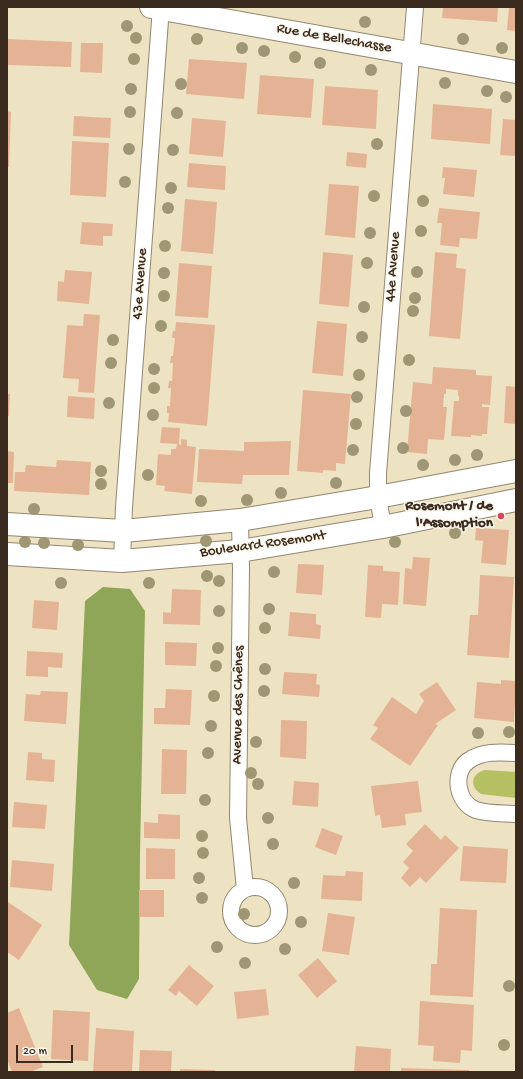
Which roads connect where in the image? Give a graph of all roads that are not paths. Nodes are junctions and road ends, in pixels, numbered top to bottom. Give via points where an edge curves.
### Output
1 (415, 7) edge
2 (158, 8) edge
3 (411, 52) junction
4 (516, 72) edge
5 (516, 471) edge
6 (378, 497) junction
7 (516, 500) edge
8 (484, 507) junction
9 (516, 508) edge
10 (240, 520) junction
11 (7, 524) edge
12 (383, 527) junction
13 (123, 531) junction
14 (240, 550) junction
15 (7, 554) edge
16 (122, 561) junction
17 (516, 753) edge
18 (516, 814) edge
19 (245, 889) dead end

1 - 3 street, 44e Avenue
2 - 3 main road, Rue de Bellechasse
2 - 13 street, 43e Avenue
3 - 4 main road, Rue de Bellechasse
3 - 6 street, 44e Avenue
5 - 6 main road, Boulevard Rosemont
6 - 10 main road, Boulevard Rosemont
6 - 12 street, 44e Avenue
7 - 8 main road, Boulevard Rosemont
8 - 9 main road
8 - 12 main road, Boulevard Rosemont
10 - 13 main road, Boulevard Rosemont
10 - 14 street, Avenue des Chênes
11 - 13 main road, Boulevard Rosemont
12 - 14 main road, Boulevard Rosemont
13 - 16 street, 43e Avenue
14 - 16 main road, Boulevard Rosemont
14 - 19 street, Avenue des Chênes via 238,818
15 - 16 main road, Boulevard Rosemont
17 - 18 street via 479,755 467,762 460,772 459,782 465,802 476,810

